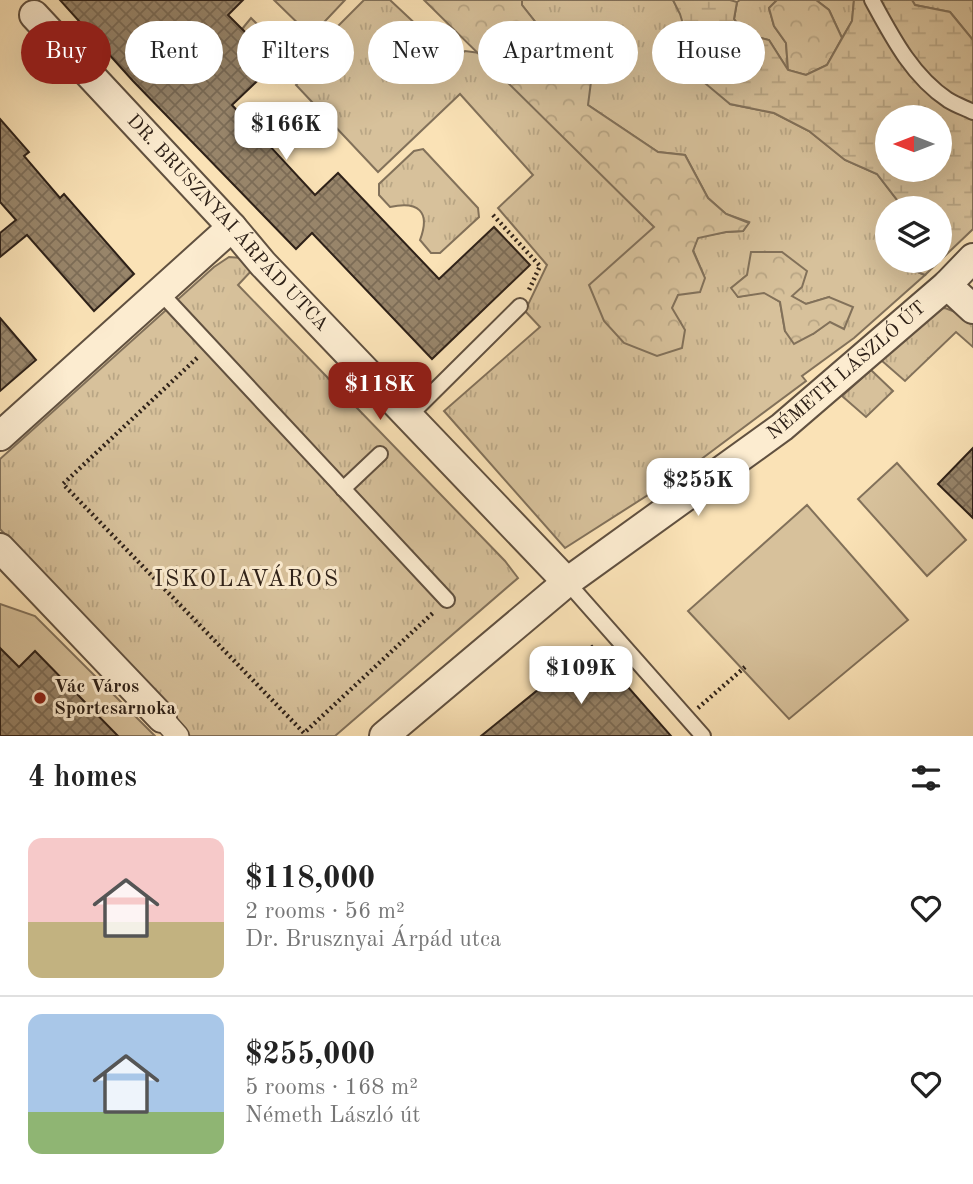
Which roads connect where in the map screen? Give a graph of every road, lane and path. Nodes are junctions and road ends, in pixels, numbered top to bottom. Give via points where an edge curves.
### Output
1 (872, 0) edge
2 (34, 15) dead end
3 (973, 112) edge
4 (493, 215) dead end
5 (232, 227) junction
6 (973, 258) edge
7 (947, 285) junction
8 (159, 291) junction
9 (520, 306) joint
10 (973, 309) edge
11 (210, 346) junction
12 (408, 416) junction
13 (0, 436) edge
14 (380, 454) dead end
15 (343, 489) junction
16 (6, 566) edge
17 (567, 582) junction
18 (447, 600) joint
19 (745, 667) dead end
20 (686, 718) junction
21 (170, 727) edge
22 (384, 736) edge
23 (704, 736) edge

1 - 3 lane via 906,59 927,84
2 - 5 street, DR. BRUSZNYAI ÁRPÁD UTCA
4 - 9 path via 540,266
5 - 8 street
5 - 12 street, DR. BRUSZNYAI ÁRPÁD UTCA
6 - 7 street, NÉMETH LÁSZLÓ ÚT
7 - 10 street
7 - 17 street, NÉMETH LÁSZLÓ ÚT via 782,427
8 - 11 lane
8 - 13 street
9 - 12 lane
11 - 15 lane
11 - 18 path via 63,484 304,733
12 - 17 street, DR. BRUSZNYAI ÁRPÁD UTCA
14 - 15 lane
15 - 18 lane
16 - 21 street
17 - 20 lane
17 - 22 street, NÉMETH LÁSZLÓ ÚT
19 - 20 path
20 - 23 lane

